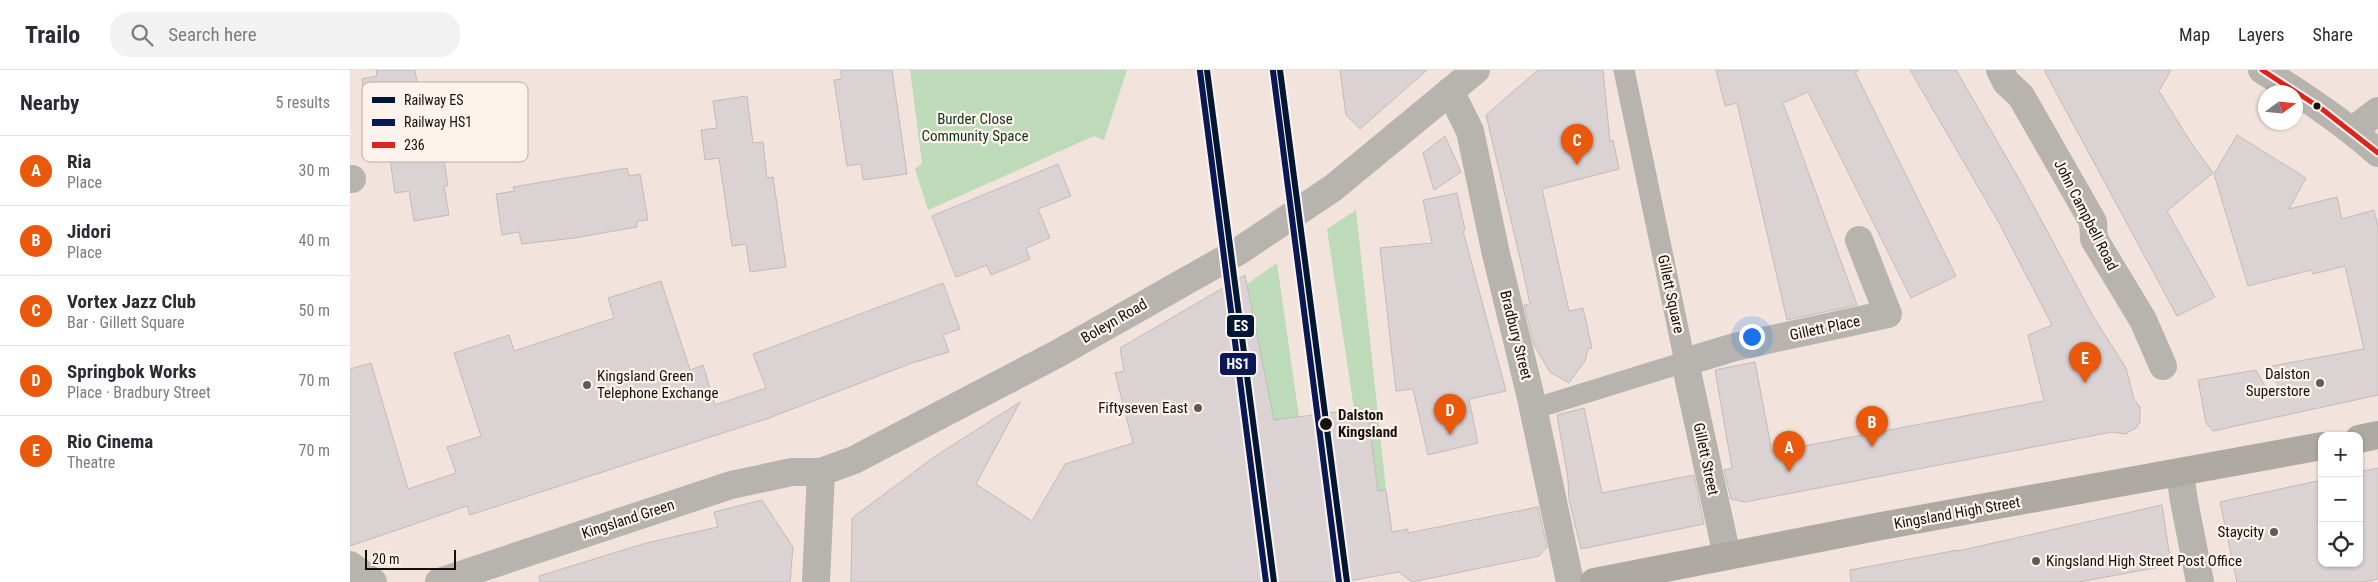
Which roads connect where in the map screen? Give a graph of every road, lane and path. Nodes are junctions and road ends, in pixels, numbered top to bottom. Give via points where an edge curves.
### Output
1 (1476, 70) edge
2 (1624, 70) edge
3 (2000, 70) edge
4 (2262, 70) edge
5 (1450, 91) junction
6 (2378, 111) edge
7 (2353, 130) junction
8 (2378, 153) edge
9 (1859, 240) dead end
10 (1685, 362) junction
11 (2163, 366) dead end
12 (1533, 409) junction
13 (2378, 435) edge
14 (2363, 438) edge
15 (2318, 447) edge
16 (821, 472) junction
17 (2180, 474) junction
18 (1727, 556) junction
19 (350, 565) edge
20 (373, 582) edge
21 (440, 582) edge
22 (816, 582) edge
23 (1570, 582) edge
24 (1594, 582) edge
25 (2200, 582) edge

1 - 5 street, Boleyn Road
2 - 10 street, Gillett Square
3 - 11 street, John Campbell Road via 2006,82 2021,96 2093,222 2094,239 2143,320
4 - 7 street
5 - 12 street, Bradbury Street via 1470,131
5 - 16 street, Boleyn Road via 1333,188 1239,251 1057,354 854,460
6 - 7 street
7 - 8 street
9 - 10 street, Gillett Place via 1888,314 1735,347
10 - 12 street
10 - 18 street, Gillett Street
12 - 23 street, Bradbury Street
13 - 14 highway
15 - 17 highway, Kingsland High Street
16 - 21 street, Kingsland Green via 792,472 731,485
16 - 22 street
17 - 18 highway, Kingsland High Street
17 - 25 street
18 - 24 highway, Kingsland High Street
19 - 20 street

